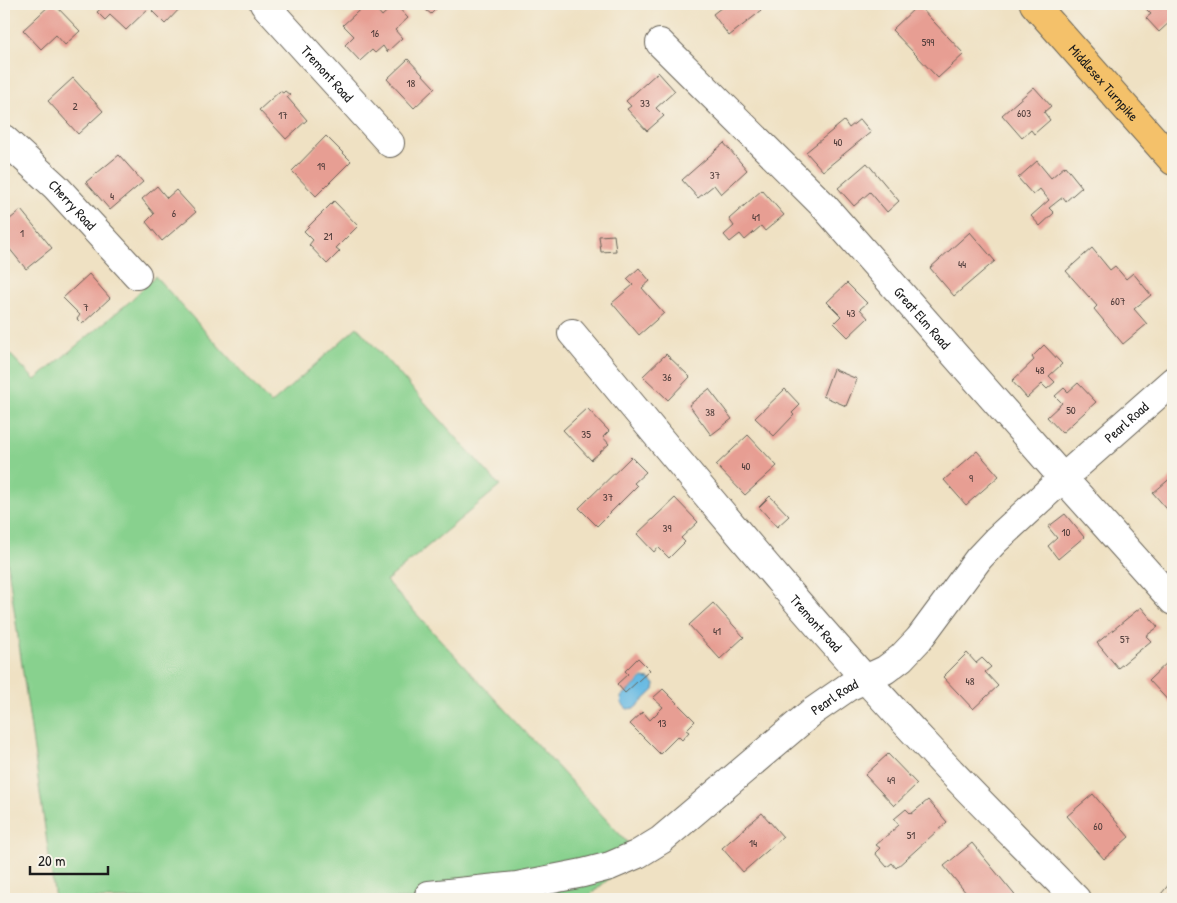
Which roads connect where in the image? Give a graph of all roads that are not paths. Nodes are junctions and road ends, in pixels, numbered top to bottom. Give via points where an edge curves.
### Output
1 (264, 4) edge
2 (1034, 4) edge
3 (660, 43) dead end
4 (4, 139) edge
5 (390, 143) dead end
6 (1173, 162) edge
7 (137, 275) dead end
8 (572, 333) dead end
9 (1173, 381) edge
10 (1062, 478) junction
11 (1173, 601) edge
12 (866, 679) junction
13 (429, 895) dead end
14 (1076, 899) edge

1 - 5 street, Tremont Road
2 - 6 main road, Middlesex Turnpike
3 - 10 street, Great Elm Road via 823,205
4 - 7 street, Cherry Road via 56,188
8 - 12 street, Tremont Road
9 - 10 street, Pearl Road
10 - 11 street, Great Elm Road
10 - 12 street, Pearl Road via 979,558 919,639 901,658
12 - 13 street, Pearl Road via 848,687 812,712 661,840 638,854 610,866 517,886
12 - 14 street, Tremont Road

